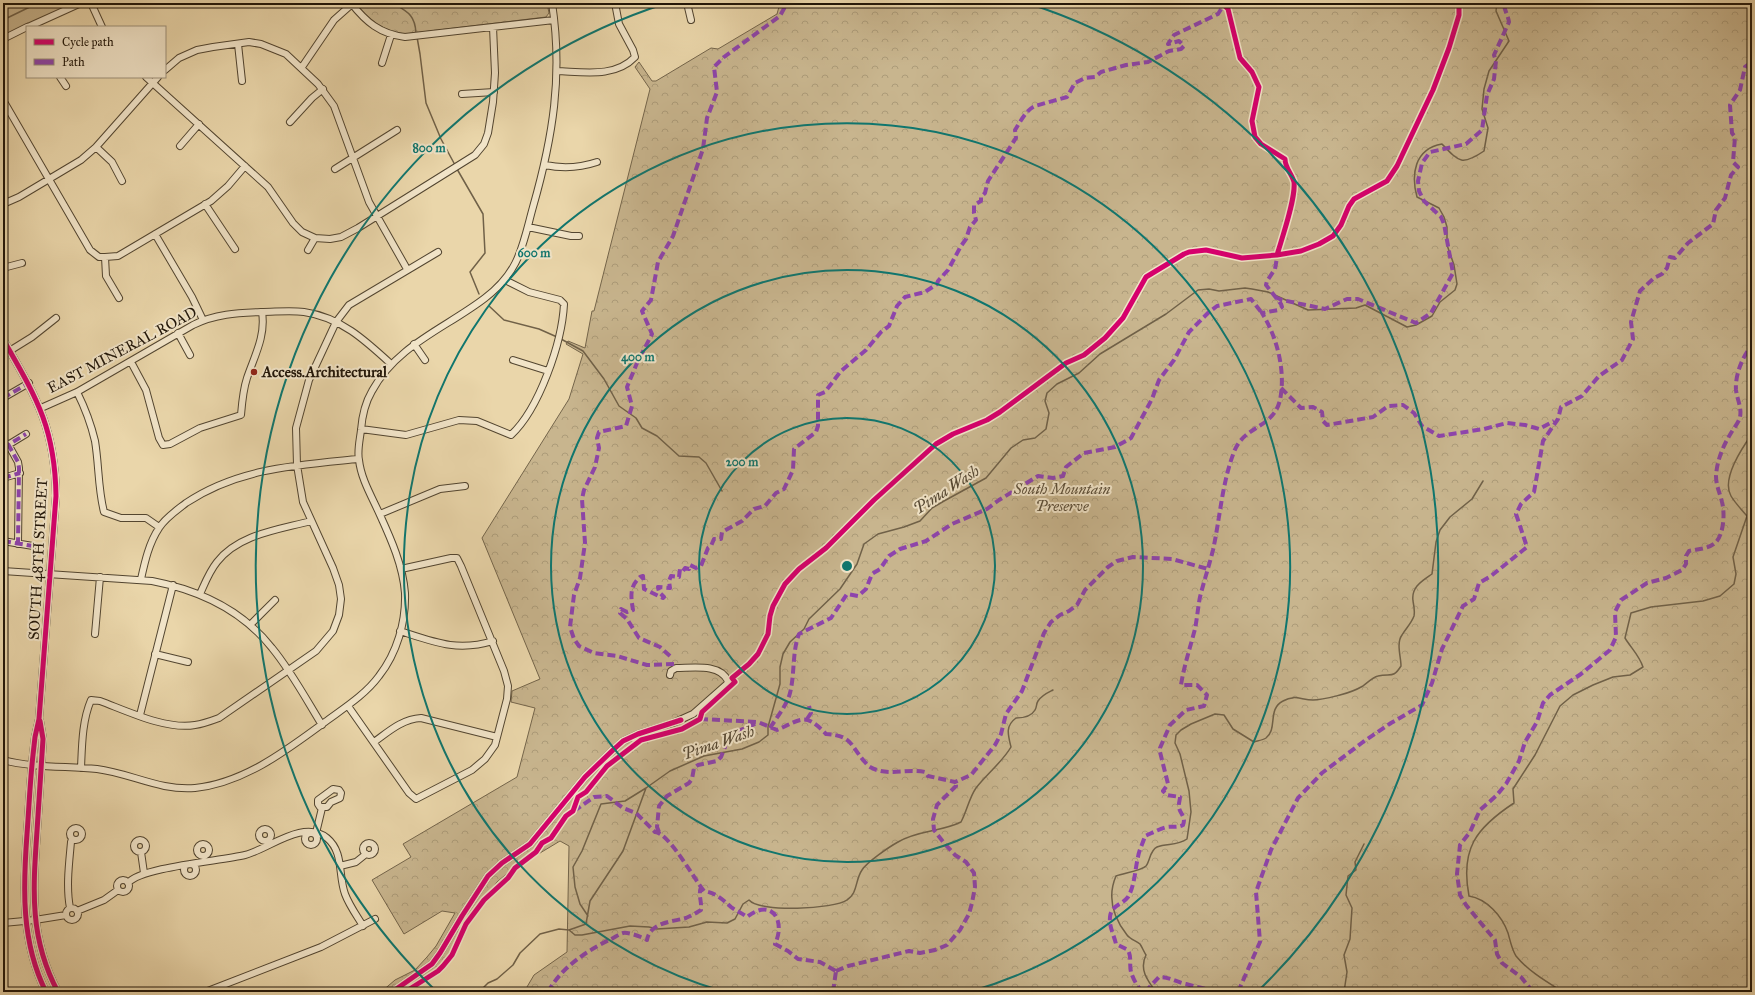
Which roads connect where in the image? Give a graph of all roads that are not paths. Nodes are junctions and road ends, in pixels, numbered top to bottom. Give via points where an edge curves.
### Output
1 (81, 3) edge
2 (91, 3) edge
3 (352, 3) edge
4 (552, 3) edge
5 (615, 3) edge
6 (686, 3) edge
7 (554, 20) junction
8 (691, 20) dead end
9 (31, 26) edge
10 (102, 26) edge
11 (493, 27) junction
12 (26, 28) edge
13 (391, 35) junction
14 (3, 39) edge
15 (238, 44) junction
16 (382, 63) dead end
17 (302, 68) junction
18 (166, 69) edge
19 (557, 71) junction
20 (61, 78) edge
21 (147, 78) edge
22 (157, 78) edge
23 (242, 81) dead end
24 (153, 83) junction
25 (66, 86) dead end
26 (323, 89) junction
27 (494, 92) junction
28 (462, 94) dead end
29 (3, 100) edge
30 (290, 122) dead end
31 (199, 124) junction
32 (397, 130) dead end
33 (180, 146) dead end
34 (96, 147) junction
35 (353, 158) junction
36 (597, 162) dead end
37 (545, 165) junction
38 (245, 166) junction
39 (335, 169) dead end
40 (49, 179) junction
41 (122, 181) dead end
42 (3, 204) edge
43 (205, 204) junction
44 (376, 216) junction
45 (528, 227) junction
46 (155, 234) junction
47 (579, 236) dead end
48 (315, 238) junction
49 (235, 249) dead end
50 (308, 250) dead end
51 (438, 252) dead end
52 (105, 258) junction
53 (22, 263) dead end
54 (3, 268) edge
55 (407, 269) junction
56 (505, 280) junction
57 (119, 298) dead end
58 (262, 312) junction
59 (56, 318) dead end
60 (203, 320) junction
61 (336, 322) junction
62 (178, 333) junction
63 (3, 339) edge
64 (414, 344) junction
65 (6, 353) edge
66 (190, 355) dead end
67 (426, 360) dead end
68 (513, 360) dead end
69 (131, 362) junction
70 (391, 364) junction
71 (548, 371) junction
72 (29, 383) junction
73 (77, 392) junction
74 (3, 398) edge
75 (41, 408) junction
76 (361, 429) junction
77 (26, 434) dead end
78 (6, 446) edge
79 (358, 459) junction
80 (297, 465) junction
81 (20, 473) junction
82 (3, 478) edge
83 (465, 486) dead end
84 (380, 514) junction
85 (311, 521) junction
86 (159, 527) junction
87 (3, 541) edge
88 (18, 544) junction
89 (33, 546) dead end
90 (401, 569) junction
91 (3, 570) edge
92 (50, 574) junction
93 (100, 577) junction
94 (141, 579) junction
95 (173, 584) junction
96 (200, 594) junction
97 (275, 600) dead end
98 (250, 625) junction
99 (400, 631) junction
100 (95, 634) dead end
101 (493, 641) junction
102 (155, 654) junction
103 (188, 662) dead end
104 (287, 671) junction
105 (670, 675) dead end
106 (348, 706) junction
107 (140, 715) junction
108 (40, 719) junction
109 (322, 724) junction
110 (498, 738) junction
111 (374, 742) junction
112 (3, 760) edge
113 (32, 764) junction
114 (41, 765) junction
115 (81, 768) junction
116 (322, 808) dead end
117 (314, 833) junction
118 (72, 839) dead end
119 (141, 852) dead end
120 (366, 854) dead end
121 (340, 866) junction
122 (144, 873) junction
123 (70, 908) junction
124 (78, 911) junction
125 (66, 914) junction
126 (375, 919) dead end
127 (35, 920) junction
128 (25, 921) junction
129 (3, 924) edge
130 (363, 926) junction
131 (46, 991) edge
132 (58, 992) edge
133 (205, 992) edge
134 (392, 992) edge

1 - 9 street
2 - 10 street
3 - 13 street via 369,22
3 - 17 street via 334,20
4 - 7 street
5 - 19 street via 619,24 635,57 630,63 607,72
6 - 8 street
7 - 11 street
7 - 19 street
11 - 13 street via 410,36
11 - 27 street
12 - 14 street
13 - 16 street
15 - 17 street via 261,44 286,54
15 - 18 street via 196,50 179,58
15 - 23 street
17 - 26 street
19 - 37 street via 554,118
20 - 25 street
21 - 24 street
22 - 24 street
24 - 31 street
24 - 34 street
26 - 30 street
26 - 35 street via 334,106
27 - 28 street
27 - 44 street via 488,132 484,144 475,154
29 - 40 street
31 - 33 street
31 - 38 street
32 - 35 street
34 - 40 street via 81,160
34 - 41 street via 112,162
35 - 39 street
35 - 44 street
36 - 37 street via 573,168
37 - 45 street
38 - 43 street via 220,193
38 - 48 street via 268,187 293,223 302,232
40 - 42 street
40 - 52 street via 90,250 98,257
43 - 46 street
43 - 49 street
44 - 48 street via 341,237
44 - 55 street
45 - 47 street
45 - 56 street via 521,253
46 - 52 street via 118,256
46 - 60 street
48 - 50 street
51 - 55 street
52 - 57 street via 106,276
53 - 54 street
55 - 61 street via 349,305
56 - 64 street via 484,299
56 - 71 street via 530,292 560,300 564,304 559,335
58 - 60 street, EAST MINERAL ROAD via 231,313
58 - 61 street, EAST MINERAL ROAD via 302,311
58 - 69 street via 262,334 246,380 240,415 200,428 170,444 163,445 159,438 146,390
59 - 65 street
60 - 62 street, EAST MINERAL ROAD
61 - 70 street, EAST MINERAL ROAD via 350,328
61 - 80 street via 309,380 296,428
62 - 66 street
62 - 69 street, EAST MINERAL ROAD
63 - 65 main road, SOUTH 48TH STREET
64 - 67 street
64 - 70 street
65 - 72 main road, SOUTH 48TH STREET
68 - 71 street
69 - 73 street, EAST MINERAL ROAD
70 - 76 street via 371,391 363,413
71 - 76 street via 539,394 511,436 477,421 459,420 406,435
72 - 74 street
72 - 75 main road, SOUTH 48TH STREET
73 - 75 street, EAST MINERAL ROAD
73 - 86 street via 88,413 95,442 104,512 121,518 146,518
75 - 92 main road, SOUTH 48TH STREET via 52,447 56,480
76 - 79 street
77 - 78 street
78 - 81 street via 18,462
79 - 80 street
79 - 84 street
80 - 85 street via 303,502
80 - 86 street via 255,472 204,491 178,508
81 - 82 street
81 - 88 street
83 - 84 street via 440,489
84 - 90 street
85 - 96 street via 250,538 228,551 210,572
85 - 104 street via 333,568 341,599 340,615 332,631 316,651
86 - 94 street via 146,554
87 - 88 street
88 - 89 street
90 - 99 street via 405,606
90 - 101 street via 457,558
91 - 92 street
92 - 93 street
92 - 108 main road, SOUTH 48TH STREET
93 - 94 street
93 - 100 street
94 - 95 street
95 - 96 street
95 - 102 street
96 - 98 street via 229,608
97 - 98 street
98 - 104 street via 272,648
99 - 101 street via 461,647
99 - 106 street via 381,675
101 - 110 street via 508,686
102 - 103 street
102 - 107 street
104 - 107 street via 219,718 209,722 183,726
104 - 109 street
105 - 134 street via 676,668 712,669 719,671 728,681 692,714 638,734 623,741 613,750 571,793 530,844 488,876 432,964
106 - 109 street
106 - 111 street
107 - 115 street via 91,700 83,738
108 - 113 main road, SOUTH 48TH STREET
108 - 114 main road, SOUTH 48TH STREET via 43,739
109 - 115 street via 288,750 247,772 233,779 205,786 193,788 157,785 99,769
110 - 111 street via 413,718
110 - 111 street via 480,764 416,800
112 - 113 street
113 - 114 street
113 - 128 main road, SOUTH 48TH STREET via 24,880
114 - 115 street
114 - 127 main road, SOUTH 48TH STREET via 33,881
116 - 117 street
117 - 121 street via 326,837 335,846
117 - 122 street via 298,832 245,855 204,859 189,865
118 - 123 street via 68,883
119 - 122 street
120 - 121 street via 356,862
121 - 130 street via 346,896
122 - 124 street via 130,880 126,892 118,890 104,900
123 - 124 street
123 - 125 street
124 - 125 street via 74,919 69,919
125 - 127 street
126 - 130 street
127 - 128 street
127 - 132 main road, SOUTH 48TH STREET via 40,946
128 - 129 street
128 - 131 main road, SOUTH 48TH STREET via 31,950
130 - 133 street via 321,947

